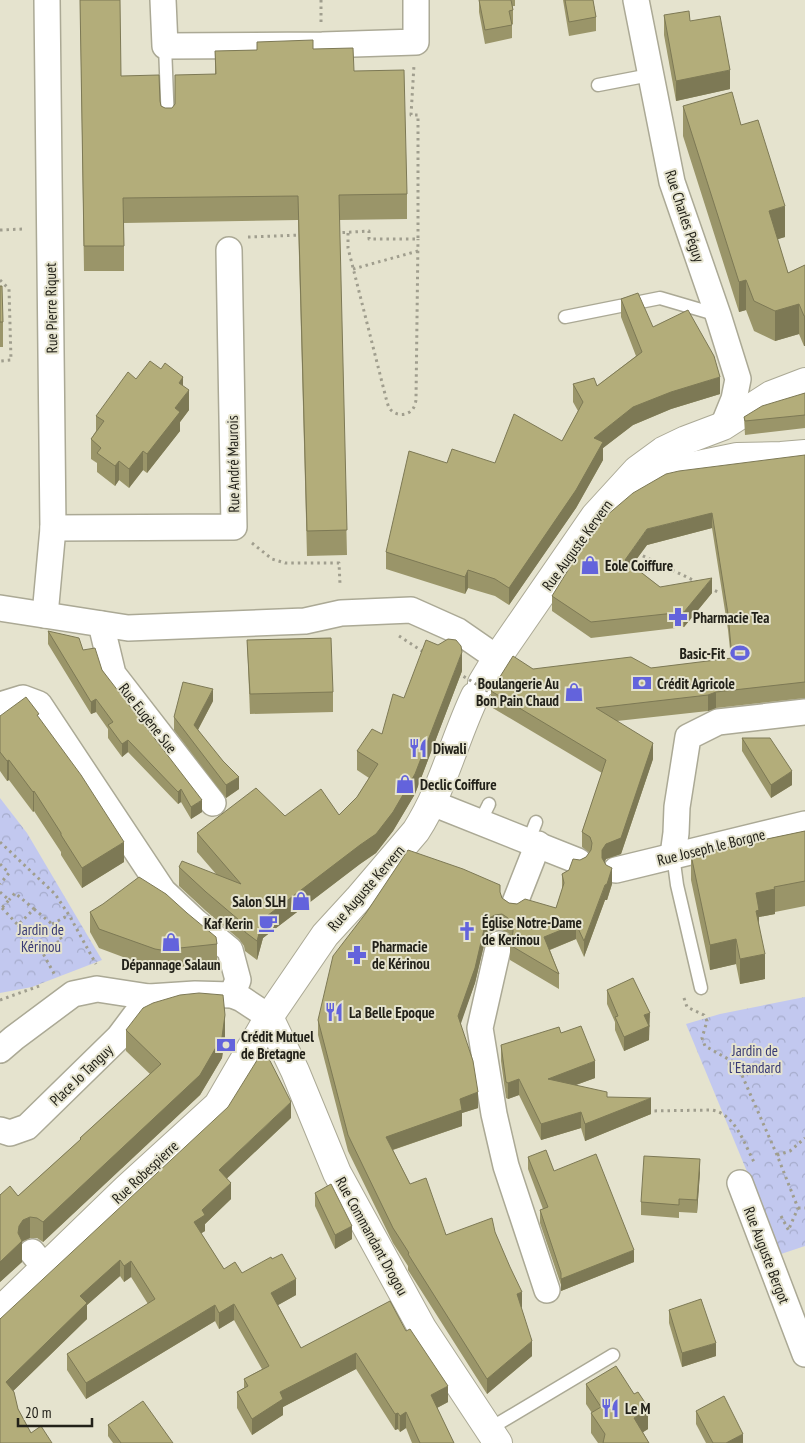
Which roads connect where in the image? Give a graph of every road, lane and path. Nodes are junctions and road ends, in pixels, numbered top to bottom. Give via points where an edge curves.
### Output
1 (47, 0) edge
2 (163, 0) edge
3 (416, 0) edge
4 (636, 0) edge
5 (416, 42) junction
6 (165, 46) junction
7 (650, 75) junction
8 (598, 86) dead end
9 (168, 126) edge
10 (348, 232) junction
11 (328, 233) edge
12 (308, 234) edge
13 (418, 239) junction
14 (229, 250) joint
15 (418, 251) junction
16 (353, 269) junction
17 (0, 280) edge
18 (718, 315) junction
19 (565, 317) dead end
20 (0, 361) edge
21 (805, 382) edge
22 (723, 426) junction
23 (805, 454) edge
24 (737, 457) junction
25 (618, 490) junction
26 (234, 527) junction
27 (53, 528) junction
28 (634, 551) edge
29 (340, 584) dead end
30 (720, 593) dead end
31 (0, 608) edge
32 (45, 615) junction
33 (101, 624) junction
34 (396, 634) dead end
35 (431, 656) edge
36 (497, 658) junction
37 (452, 669) edge
38 (479, 688) junction
39 (0, 705) edge
40 (805, 712) edge
41 (213, 803) dead end
42 (432, 803) junction
43 (805, 824) edge
44 (534, 836) junction
45 (0, 842) edge
46 (673, 855) junction
47 (578, 861) edge
48 (0, 864) edge
49 (616, 870) dead end
50 (0, 884) edge
51 (0, 892) edge
52 (9, 900) junction
53 (514, 905) edge
54 (1, 909) edge
55 (34, 909) junction
56 (69, 915) junction
57 (52, 924) junction
58 (18, 925) junction
59 (500, 944) dead end
60 (42, 950) junction
61 (701, 988) dead end
62 (97, 989) junction
63 (232, 995) junction
64 (149, 997) junction
65 (684, 998) dead end
66 (0, 1000) edge
67 (269, 1017) junction
68 (0, 1050) edge
69 (641, 1111) edge
70 (0, 1130) edge
71 (805, 1138) edge
72 (777, 1156) junction
73 (749, 1176) joint
74 (798, 1208) junction
75 (805, 1208) edge
76 (780, 1213) dead end
77 (789, 1230) junction
78 (769, 1258) junction
79 (547, 1290) dead end
80 (0, 1311) edge
81 (805, 1354) edge
82 (613, 1355) dead end
83 (494, 1436) edge

1 - 27 street, Rue Pierre Riquet
2 - 6 street
3 - 5 street
4 - 7 street, Rue Charles Péguy
5 - 6 street
5 - 13 path via 411,115 418,115
6 - 9 lane
7 - 8 lane
7 - 18 street, Rue Charles Péguy via 672,182
10 - 11 path
10 - 13 path via 369,232 369,240
10 - 16 path
12 - 14 path via 229,238
13 - 15 path
14 - 26 street, Rue André Maurois
15 - 16 path
15 - 16 path via 416,399 412,411 404,415 396,414 387,402
17 - 20 path via 9,290 11,360
18 - 19 lane via 660,298
18 - 22 street, Rue Charles Péguy via 738,378
21 - 22 street, Rue Auguste Kervern via 771,395
22 - 24 street
22 - 25 street, Rue Auguste Kervern via 663,451 637,470
23 - 24 street
24 - 25 street via 664,472
25 - 36 street, Rue Auguste Kervern via 595,516
26 - 27 street, Rue André Maurois
26 - 29 path via 272,560 339,563
27 - 32 street, Rue Pierre Riquet
28 - 30 path
31 - 32 street
32 - 33 street
33 - 36 street via 128,628 305,621 341,613 412,610 458,630
33 - 41 street, Rue Eugène Sue via 113,674
34 - 35 path
36 - 38 street, Rue Auguste Kervern
37 - 38 path
38 - 38 path, bridge
38 - 42 street, Rue Auguste Kervern via 464,718
39 - 63 street via 24,698 39,704 162,891 230,950 238,980
40 - 46 street via 718,722 688,737
42 - 44 street via 484,813
42 - 67 street, Rue Auguste Kervern via 416,831 325,935
43 - 46 street, Rue Joseph le Borgne
44 - 47 street
44 - 53 street
45 - 56 path via 55,894
46 - 49 street, Rue Joseph le Borgne
46 - 61 lane
48 - 50 path via 10,873
51 - 52 path
52 - 54 path
52 - 55 path via 15,893
54 - 58 path
55 - 57 path
55 - 58 path
56 - 57 path
56 - 62 path via 96,964
57 - 60 path via 62,940
58 - 60 path
59 - 79 street via 480,1028 506,1166
60 - 66 path via 57,979
62 - 64 street
62 - 68 street via 73,994
63 - 64 street
63 - 67 street
64 - 70 street, Place Jo Tanguy via 119,1037 27,1127 10,1133
65 - 72 path via 687,1006 704,1015 707,1021 702,1038 705,1046 737,1064
67 - 80 street, Rue Robespierre via 218,1104 134,1182 39,1260
67 - 83 street, Rue Commandant Drogou via 337,1173 422,1328
69 - 73 path via 720,1111 735,1125
71 - 72 path via 790,1151
72 - 74 path
73 - 78 street, Rue Auguste Bergot
74 - 75 path
74 - 77 path
76 - 77 path
77 - 78 path via 781,1254
78 - 81 street, Rue Auguste Bergot
82 - 83 lane

